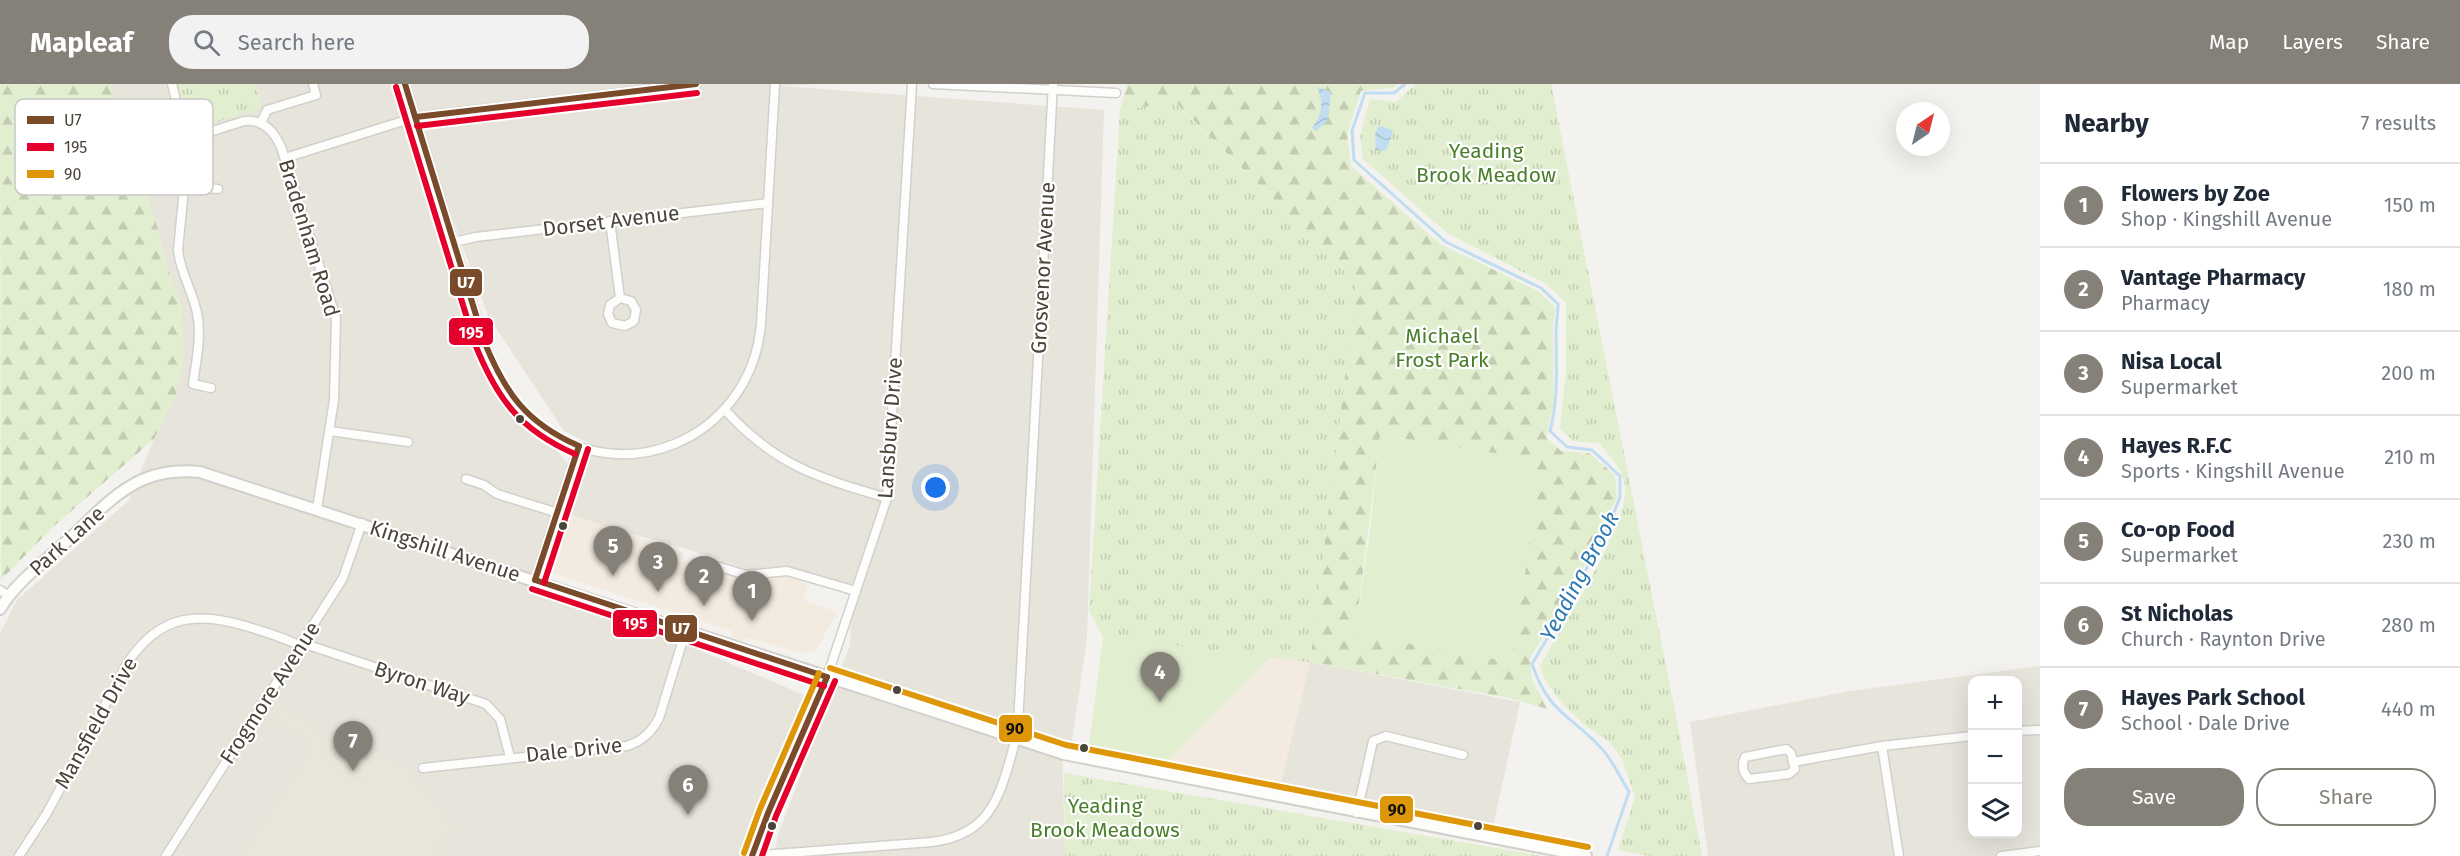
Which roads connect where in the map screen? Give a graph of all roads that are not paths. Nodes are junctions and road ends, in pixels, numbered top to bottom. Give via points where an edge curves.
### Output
1 (172, 84) edge
2 (313, 84) edge
3 (405, 84) edge
4 (696, 84) edge
5 (774, 84) edge
6 (912, 84) edge
7 (933, 84) edge
8 (1053, 87) edge
9 (1116, 93) dead end
10 (176, 99) edge
11 (416, 117) junction
12 (261, 123) junction
13 (213, 131) edge
14 (285, 158) junction
15 (213, 189) edge
16 (218, 189) dead end
17 (183, 195) edge
18 (768, 203) junction
19 (610, 221) junction
20 (454, 242) junction
21 (620, 298) dead end
22 (211, 388) dead end
23 (725, 410) junction
24 (330, 431) junction
25 (408, 442) dead end
26 (579, 446) junction
27 (466, 479) dead end
28 (140, 481) joint
29 (887, 498) junction
30 (317, 509) junction
31 (558, 513) junction
32 (362, 524) junction
33 (707, 563) dead end
34 (535, 580) junction
35 (856, 591) junction
36 (4, 593) edge
37 (0, 609) edge
38 (686, 630) junction
39 (301, 645) junction
40 (827, 677) junction
41 (2040, 730) edge
42 (2022, 731) edge
43 (1968, 736) edge
44 (1016, 740) junction
45 (1882, 746) junction
46 (1463, 754) dead end
47 (510, 757) junction
48 (1793, 762) junction
49 (423, 768) dead end
50 (1357, 813) junction
51 (2040, 851) edge
52 (19, 856) edge
53 (166, 856) edge
54 (751, 856) edge
55 (1586, 856) edge
56 (1899, 856) edge
57 (2001, 856) edge

1 - 10 street
2 - 12 street via 316,95 267,110
3 - 11 street
4 - 11 street
5 - 18 street
6 - 29 street, Lansbury Drive
7 - 8 street
8 - 9 street
8 - 44 street, Grosvenor Avenue
11 - 14 street
11 - 20 street
12 - 13 street via 244,121
12 - 14 street, Bradenham Road via 276,135
14 - 24 street, Bradenham Road via 336,318 337,366
15 - 16 street
17 - 22 street via 178,250 198,319 193,384
18 - 19 street, Dorset Avenue
18 - 23 street via 760,337 747,376
19 - 20 street, Dorset Avenue
19 - 21 street
20 - 26 street via 484,341 506,390 532,419 557,437
23 - 26 street via 701,431 665,447 616,453
23 - 29 street via 759,443 790,464
24 - 25 street
24 - 30 street, Bradenham Road
26 - 31 street
27 - 31 street via 497,494
28 - 30 street, Kingshill Avenue via 169,472 200,472
28 - 36 street, Park Lane
29 - 35 street, Lansbury Drive
30 - 32 street, Kingshill Avenue
31 - 34 street
32 - 34 street, Kingshill Avenue
32 - 39 street, Frogmore Avenue via 343,578
33 - 35 street via 746,575 787,570
34 - 38 street, Kingshill Avenue
35 - 40 street, Lansbury Drive
36 - 37 street, Park Lane
38 - 40 street, Kingshill Avenue
38 - 47 street, Dale Drive via 659,718 644,738 627,746
39 - 47 street, Byron Way via 486,704 500,719
39 - 52 street, Mansfield Drive via 209,617 177,622 155,635 128,662 47,813
39 - 53 street, Frogmore Avenue
40 - 44 street, Kingshill Avenue
40 - 54 street, Lansbury Drive
41 - 42 street
43 - 45 street
44 - 50 street, Kingshill Avenue via 1064,754
44 - 54 street, Grosvenor Avenue via 998,798 990,811 971,829 951,838
45 - 48 street
45 - 56 street
46 - 50 street via 1386,736 1373,741
47 - 49 street, Dale Drive
48 - 48 street via 1786,749 1745,757 1742,763 1749,779 1789,774 1795,769
50 - 55 street, Kingshill Avenue
51 - 57 street

